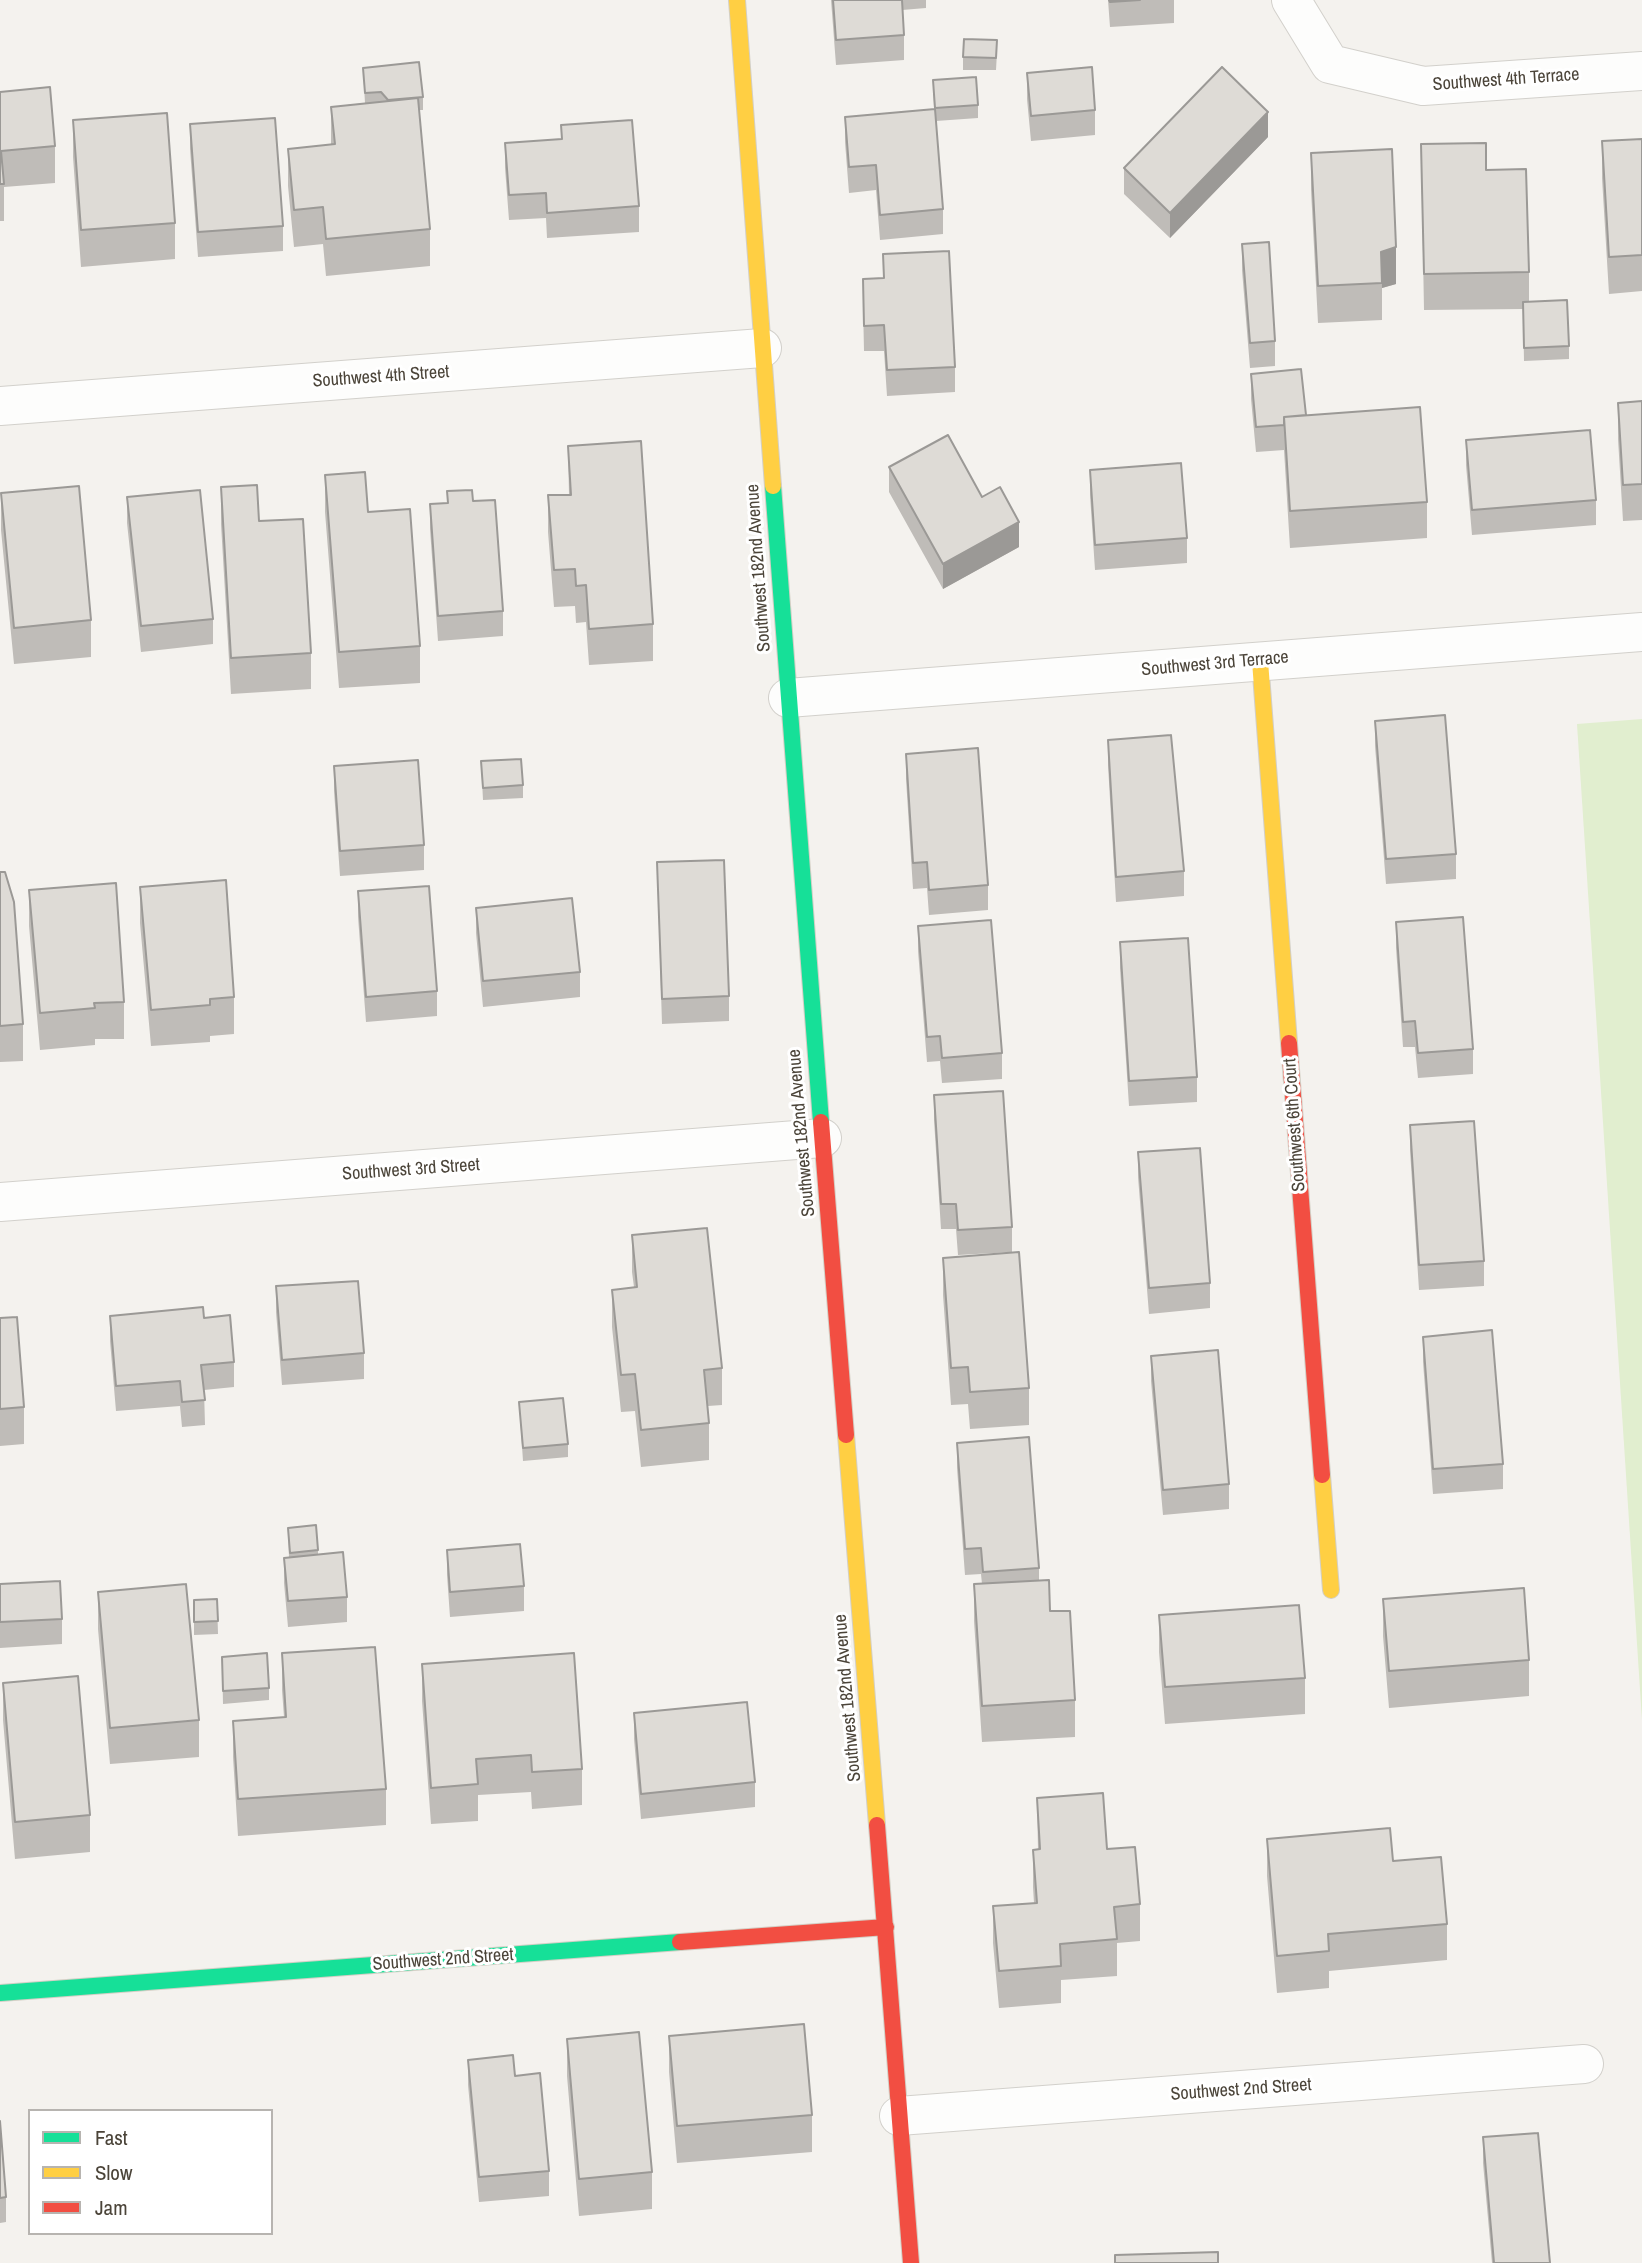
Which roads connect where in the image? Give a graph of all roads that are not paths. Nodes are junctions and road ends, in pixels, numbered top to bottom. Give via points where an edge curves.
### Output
1 (737, 0) edge
2 (1291, 0) edge
3 (1642, 71) edge
4 (762, 348) junction
5 (0, 406) edge
6 (1642, 632) edge
7 (1260, 660) junction
8 (788, 698) junction
9 (822, 1138) junction
10 (0, 1202) edge
11 (1331, 1590) dead end
12 (886, 1927) junction
13 (0, 1993) edge
14 (1584, 2064) dead end
15 (899, 2116) junction
16 (911, 2263) edge

1 - 4 street, Southwest 182nd Avenue
2 - 3 street, Southwest 4th Terrace via 1330,64 1423,86
4 - 5 street, Southwest 4th Street
4 - 8 street, Southwest 182nd Avenue
6 - 7 street, Southwest 3rd Terrace
7 - 8 street, Southwest 3rd Terrace
7 - 11 street, Southwest 6th Court
8 - 9 street, Southwest 182nd Avenue
9 - 10 street, Southwest 3rd Street
9 - 12 street, Southwest 182nd Avenue
12 - 13 street, Southwest 2nd Street
12 - 15 street, Southwest 182nd Avenue
14 - 15 street, Southwest 2nd Street
15 - 16 street, Southwest 182nd Avenue

